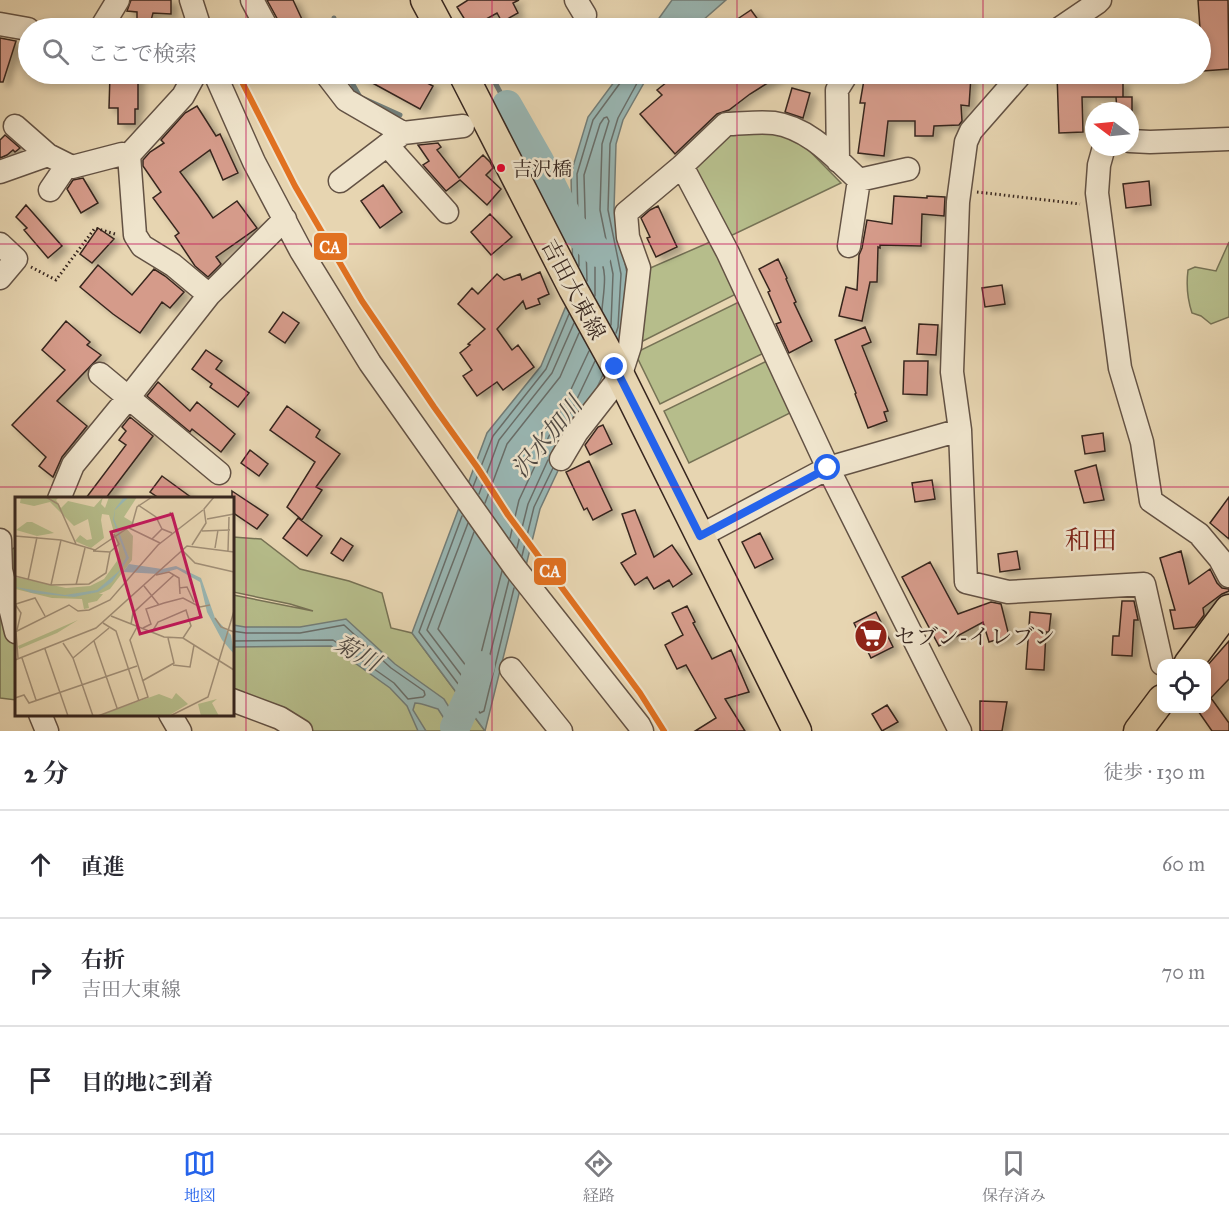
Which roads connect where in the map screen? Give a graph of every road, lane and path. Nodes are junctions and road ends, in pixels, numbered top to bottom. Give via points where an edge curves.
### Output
1 (118, 0) edge
2 (191, 0) edge
3 (252, 0) edge
4 (425, 0) edge
5 (1100, 0) edge
6 (107, 18) edge
7 (197, 18) edge
8 (262, 18) edge
9 (435, 18) edge
10 (1075, 18) edge
11 (0, 24) edge
12 (18, 27) edge
13 (190, 84) edge
14 (219, 84) edge
15 (334, 84) edge
16 (468, 84) edge
17 (841, 84) edge
18 (1012, 84) edge
19 (15, 126) dead end
20 (464, 126) dead end
21 (395, 139) junction
22 (1229, 139) edge
23 (1139, 141) edge
24 (129, 155) junction
25 (1102, 156) edge
26 (58, 160) junction
27 (838, 160) junction
28 (682, 166) junction
29 (908, 169) dead end
30 (0, 172) edge
31 (859, 180) junction
32 (340, 181) dead end
33 (50, 190) dead end
34 (960, 190) junction
35 (1098, 206) junction
36 (447, 212) dead end
37 (285, 219) junction
38 (135, 234) junction
39 (849, 246) dead end
40 (8, 252) edge
41 (0, 278) edge
42 (209, 295) junction
43 (618, 372) junction
44 (100, 374) dead end
45 (128, 398) junction
46 (960, 430) junction
47 (561, 459) dead end
48 (828, 468) junction
49 (219, 473) dead end
50 (59, 497) edge
51 (700, 536) junction
52 (15, 537) edge
53 (0, 541) edge
54 (2, 573) edge
55 (1229, 576) edge
56 (1229, 609) edge
57 (15, 628) edge
58 (1161, 659) edge
59 (1191, 659) edge
60 (511, 669) dead end
61 (234, 701) edge
62 (1157, 705) edge
63 (41, 716) edge
64 (171, 716) edge
65 (47, 731) edge
66 (180, 731) edge
67 (301, 731) edge
68 (561, 731) edge
69 (642, 731) edge
70 (796, 731) edge
71 (960, 731) edge
72 (1138, 731) edge

1 - 6 street
2 - 7 street
3 - 8 street
4 - 9 main road
5 - 10 street
11 - 12 street
13 - 24 street
14 - 37 street
15 - 21 street via 346,100
16 - 43 main road, 吉田大東線
17 - 27 street via 837,90
18 - 34 street via 971,131
19 - 26 street
20 - 21 street
21 - 32 street
21 - 36 street
22 - 23 street
24 - 26 street via 72,167
24 - 38 street
25 - 35 street
26 - 30 street
26 - 33 street
27 - 28 street via 813,139 789,126 726,124
27 - 31 street
28 - 43 street via 627,213 628,237 639,268 630,346
28 - 48 street via 728,252
29 - 31 street
31 - 39 street
34 - 35 path
34 - 46 street via 952,372
35 - 55 street via 1120,368 1142,442 1151,501 1199,534
37 - 42 street
37 - 69 street via 370,363 515,568
38 - 40 path via 95,228 56,280
38 - 42 street via 142,246
40 - 41 street
42 - 45 street
43 - 47 street
43 - 51 main road, 吉田大東線
44 - 45 street
45 - 49 street
45 - 50 street via 73,465
46 - 48 street
46 - 58 street via 966,582 1008,592 1144,584
48 - 51 street
48 - 71 street
51 - 70 main road, 吉田大東線
52 - 53 street
53 - 54 street
54 - 57 street
56 - 59 main road
60 - 68 street
61 - 67 street via 280,718
62 - 72 main road
63 - 65 street
64 - 66 street

